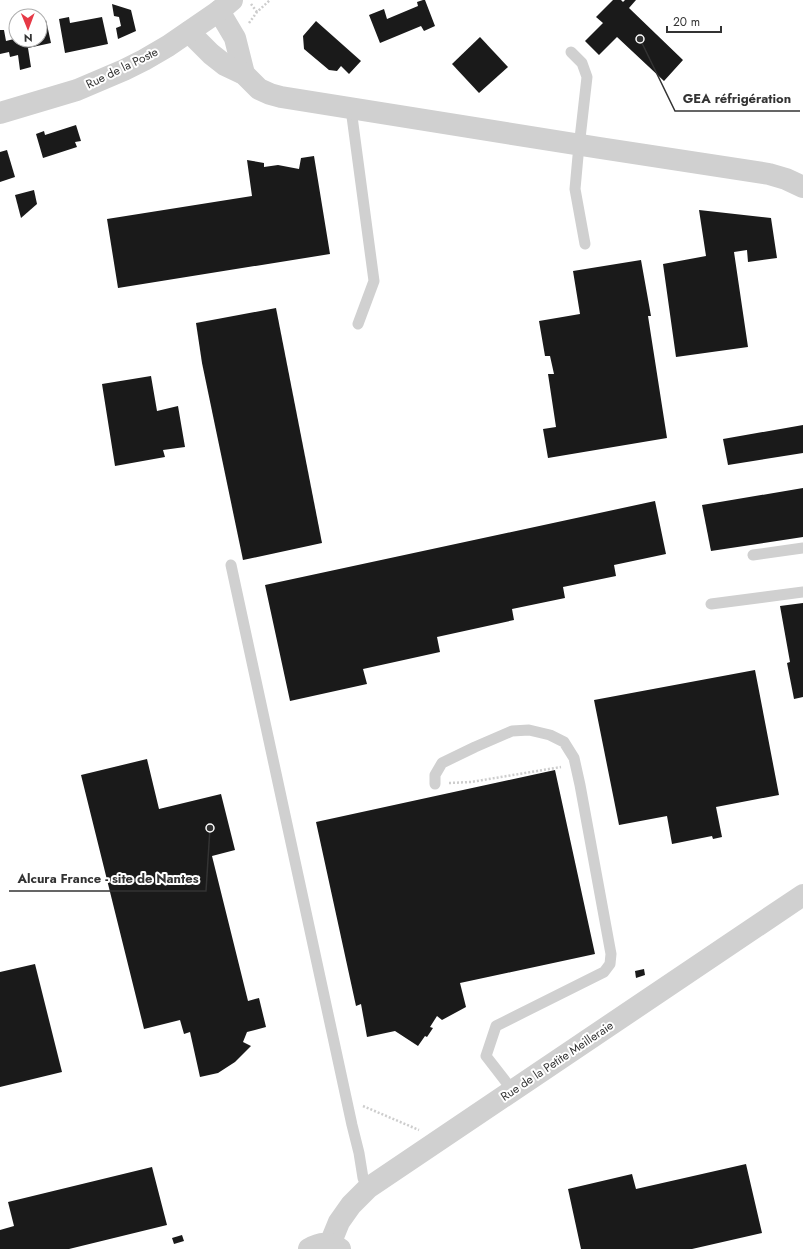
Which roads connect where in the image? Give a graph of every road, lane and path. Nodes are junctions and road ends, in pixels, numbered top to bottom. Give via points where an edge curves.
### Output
1 (270, 0) edge
2 (226, 6) edge
3 (257, 12) dead end
4 (189, 32) junction
5 (571, 52) dead end
6 (244, 74) junction
7 (351, 109) junction
8 (0, 113) edge
9 (579, 145) junction
10 (803, 187) edge
11 (585, 244) dead end
12 (358, 324) dead end
13 (803, 548) edge
14 (753, 555) dead end
15 (232, 565) dead end
16 (803, 592) edge
17 (711, 604) dead end
18 (575, 765) junction
19 (435, 784) joint
20 (803, 895) edge
21 (512, 1091) junction
22 (346, 1099) junction
23 (419, 1153) junction
24 (368, 1188) junction
25 (335, 1247) edge
26 (309, 1249) edge

1 - 3 path
2 - 4 street, Rue de la Poste
2 - 6 street
4 - 6 street via 225,65
4 - 8 street, Rue de la Poste via 144,60 106,78 77,90
5 - 9 lane via 582,64 587,77
6 - 7 street via 259,89 270,94
7 - 9 street
7 - 12 lane via 374,281
9 - 10 street via 769,174 786,178
9 - 11 lane via 575,190
13 - 14 lane
15 - 22 lane
16 - 17 lane
18 - 19 path via 471,782
18 - 19 lane via 574,758 564,742 557,738 529,730 512,731 442,763 435,775
18 - 21 lane via 611,954 610,964 604,972 496,1026 486,1056
20 - 21 street, Rue de la Petite Meilleraie
21 - 23 street, Rue de la Petite Meilleraie
22 - 23 path via 426,1133 412,1142
22 - 24 lane via 363,1178
23 - 24 street, Rue de la Petite Meilleraie
24 - 25 street, Rue de la Petite Meilleraie via 339,1222
25 - 26 street via 323,1244

